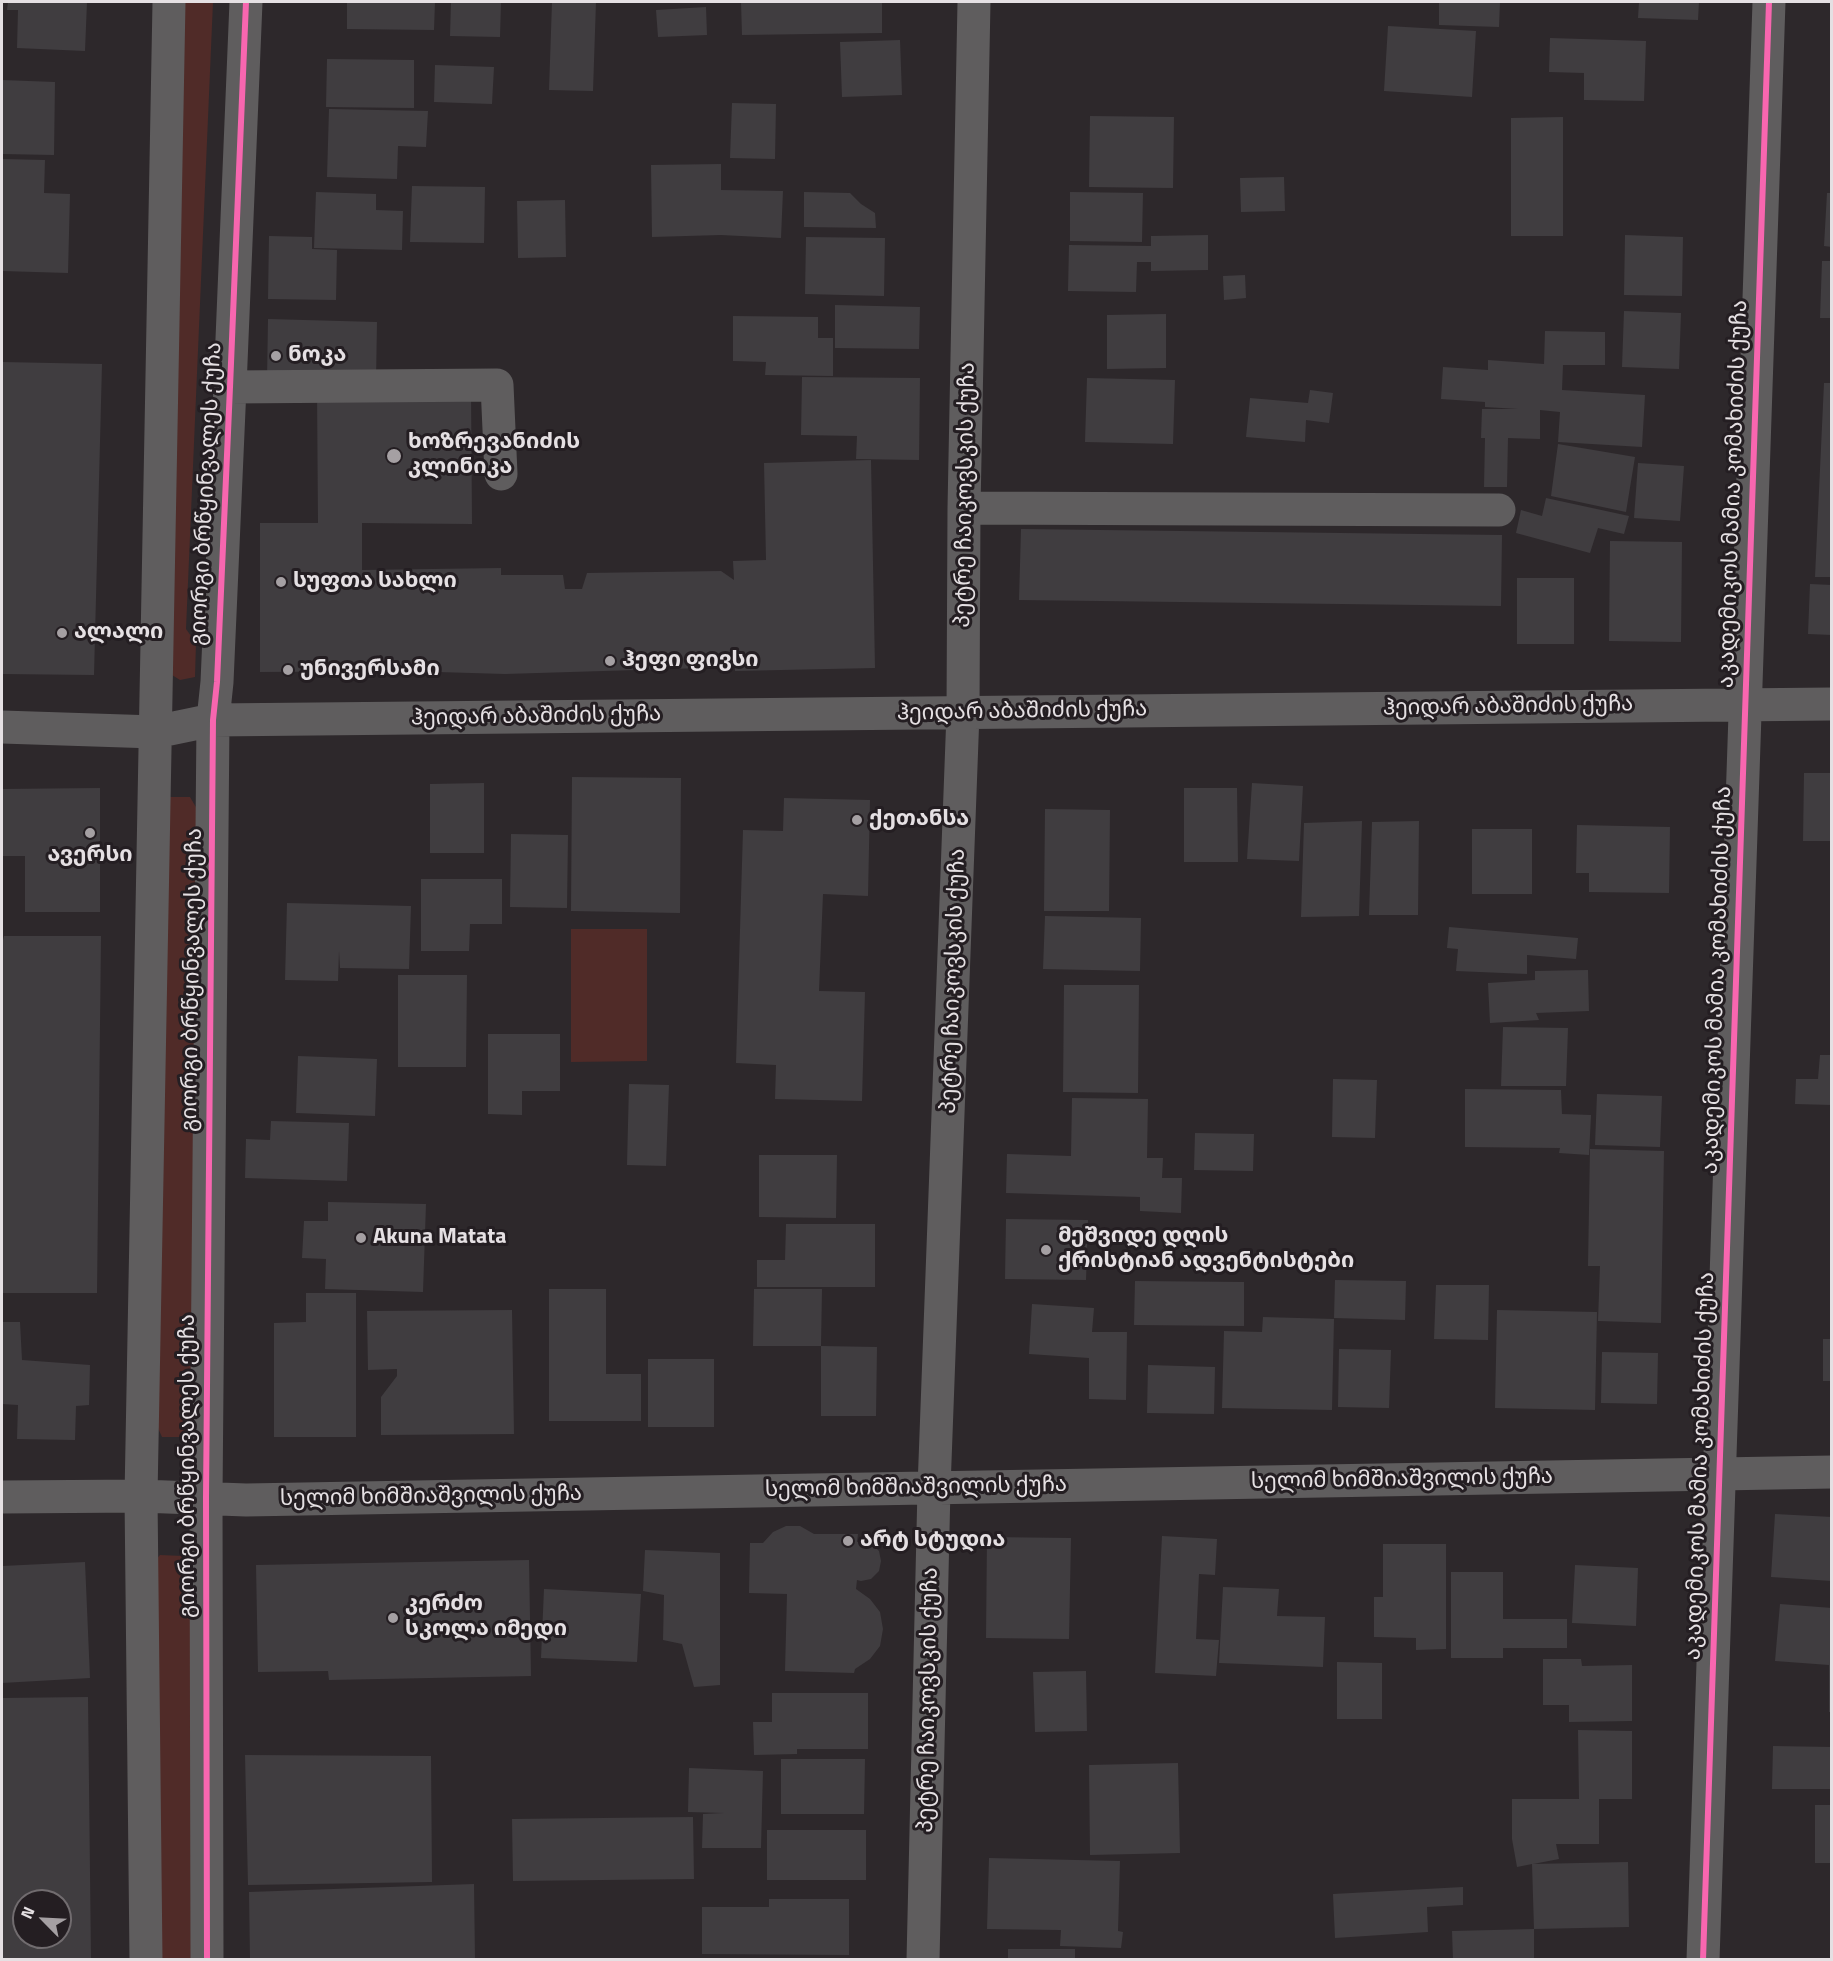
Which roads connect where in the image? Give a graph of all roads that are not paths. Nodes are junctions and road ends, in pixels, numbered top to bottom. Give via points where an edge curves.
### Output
1 (169, 2) edge
2 (246, 2) edge
3 (974, 2) edge
4 (1769, 2) edge
5 (230, 387) junction
6 (501, 474) dead end
7 (964, 508) junction
8 (1499, 510) dead end
9 (1832, 704) edge
10 (1745, 705) junction
11 (963, 712) junction
12 (213, 720) junction
13 (2, 727) edge
14 (155, 732) junction
15 (1832, 1472) edge
16 (1719, 1474) junction
17 (934, 1488) junction
18 (141, 1496) junction
19 (2, 1497) edge
20 (206, 1497) junction
21 (146, 1959) edge
22 (207, 1959) edge
23 (922, 1959) edge
24 (1702, 1959) edge

1 - 14 street, გიორგი ბრწყინვალეს ქუჩა
2 - 5 street, გიორგი ბრწყინვალეს ქუჩა
3 - 7 street, პეტრე ჩაიკოვსკის ქუჩა
4 - 10 street, აკადემიკოს მამია კომახიძის ქუჩა
5 - 6 street via 497,385
5 - 12 street, გიორგი ბრწყინვალეს ქუჩა
7 - 8 street
7 - 11 street, პეტრე ჩაიკოვსკის ქუჩა
9 - 10 street, ჰეიდარ აბაშიძის ქუჩა
10 - 11 street, ჰეიდარ აბაშიძის ქუჩა
10 - 16 street, აკადემიკოს მამია კომახიძის ქუჩა
11 - 12 street, ჰეიდარ აბაშიძის ქუჩა
11 - 17 street, პეტრე ჩაიკოვსკის ქუჩა
12 - 14 street, ჰეიდარ აბაშიძის ქუჩა
12 - 20 street, გიორგი ბრწყინვალეს ქუჩა
13 - 14 street
14 - 18 street, გიორგი ბრწყინვალეს ქუჩა
15 - 16 street, სელიმ ხიმშიაშვილის ქუჩა
16 - 17 street, სელიმ ხიმშიაშვილის ქუჩა
16 - 24 street, აკადემიკოს მამია კომახიძის ქუჩა
17 - 20 street, სელიმ ხიმშიაშვილის ქუჩა via 246,1500
17 - 23 street, პეტრე ჩაიკოვსკის ქუჩა
18 - 19 street, სელიმ ხიმშიაშვილის ქუჩა
18 - 20 street, სელიმ ხიმშიაშვილის ქუჩა
18 - 21 street, გიორგი ბრწყინვალეს ქუჩა
20 - 22 street, გიორგი ბრწყინვალეს ქუჩა

